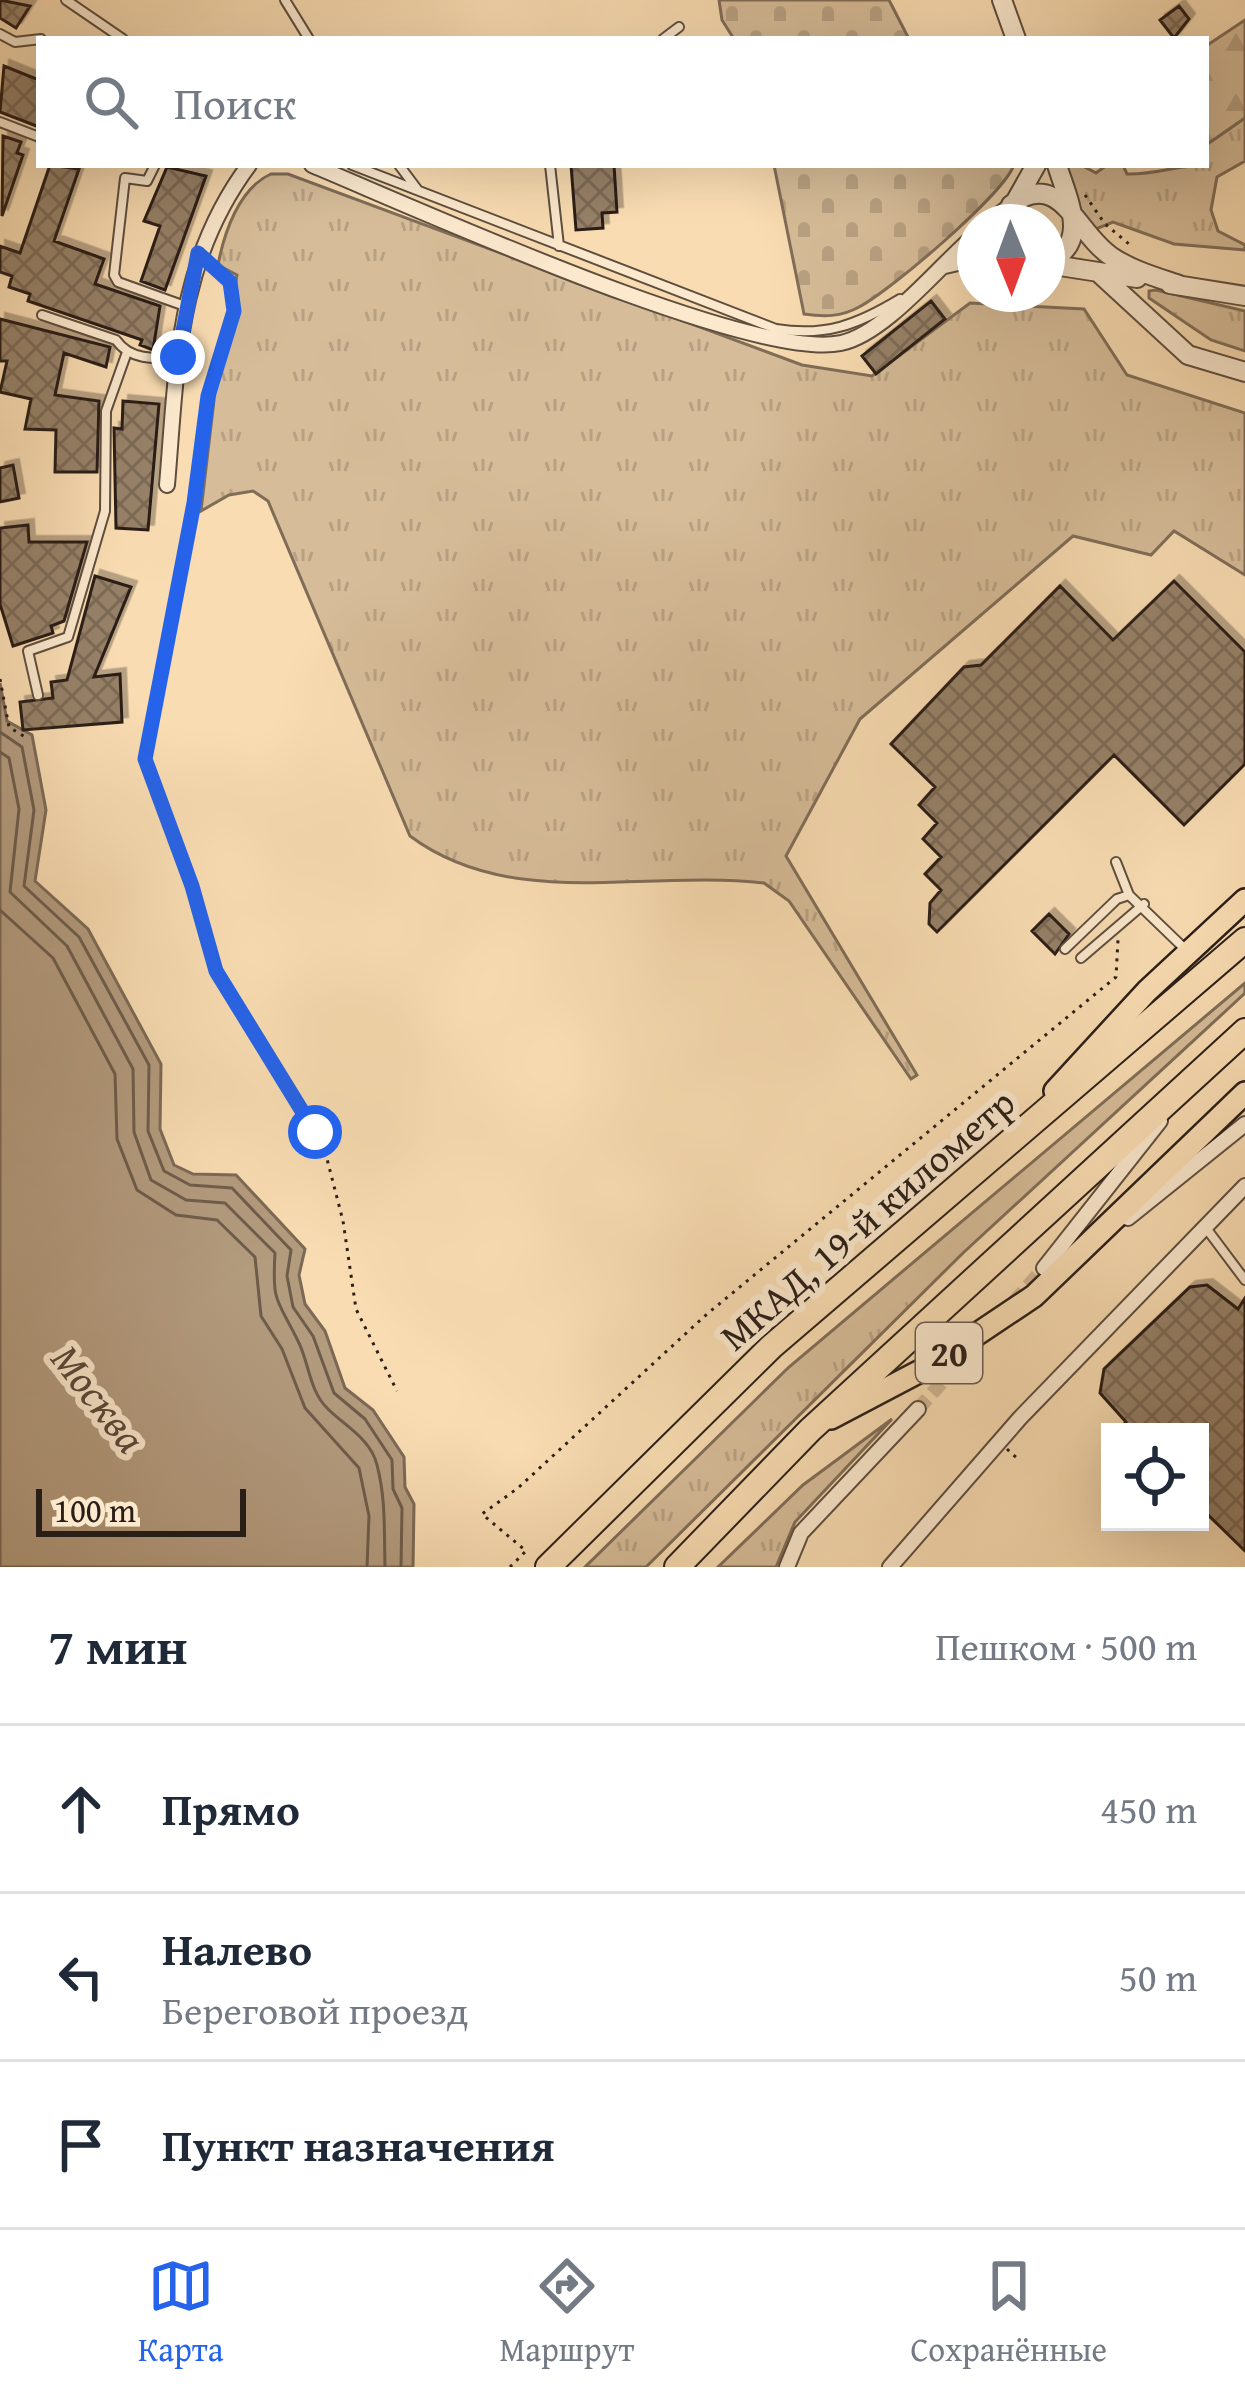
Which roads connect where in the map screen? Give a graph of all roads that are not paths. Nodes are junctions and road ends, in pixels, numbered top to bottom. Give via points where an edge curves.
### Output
1 (66, 0) edge
2 (285, 0) edge
3 (1002, 0) edge
4 (680, 27) dead end
5 (0, 34) edge
6 (119, 36) edge
7 (307, 36) edge
8 (667, 36) edge
9 (1015, 36) edge
10 (36, 40) edge
11 (0, 122) edge
12 (36, 136) edge
13 (154, 168) edge
14 (247, 168) edge
15 (320, 168) edge
16 (360, 168) edge
17 (401, 168) edge
18 (550, 168) edge
19 (1034, 168) edge
20 (1058, 168) edge
21 (418, 190) junction
22 (1013, 204) edge
23 (1017, 204) edge
24 (1064, 204) edge
25 (1065, 205) edge
26 (1072, 215) junction
27 (559, 246) junction
28 (1065, 247) edge
29 (957, 251) edge
30 (957, 265) edge
31 (1065, 265) edge
32 (1095, 271) junction
33 (930, 274) junction
34 (1182, 286) junction
35 (912, 292) junction
36 (1245, 296) edge
37 (185, 306) junction
38 (42, 315) dead end
39 (127, 352) junction
40 (178, 357) junction
41 (1245, 372) edge
42 (166, 484) dead end
43 (38, 695) dead end
44 (1116, 862) dead end
45 (1129, 895) junction
46 (1245, 900) edge
47 (1144, 904) junction
48 (1245, 940) edge
49 (1064, 949) dead end
50 (1189, 952) junction
51 (1081, 958) dead end
52 (1245, 1031) edge
53 (1190, 1082) junction
54 (1245, 1093) edge
55 (1245, 1124) edge
56 (1005, 1146) junction
57 (1245, 1188) edge
58 (1204, 1226) junction
59 (1077, 1258) junction
60 (1044, 1268) tunnel mouth
61 (1245, 1280) edge
62 (918, 1409) tunnel mouth
63 (810, 1430) junction
64 (548, 1567) edge
65 (676, 1567) edge
66 (787, 1567) edge
67 (890, 1567) edge

1 - 6 lane
2 - 7 lane
3 - 9 street
4 - 8 lane
5 - 10 lane
11 - 12 lane
13 - 37 lane via 147,181 125,178 114,275
14 - 37 street via 198,253
15 - 35 street via 708,320 810,346 856,339
16 - 21 lane
17 - 21 lane
18 - 27 lane
19 - 22 street
20 - 26 street
21 - 27 lane
23 - 24 street via 1045,192
25 - 26 street
26 - 28 street
26 - 34 street via 1111,257
27 - 35 lane via 809,334 841,330
29 - 33 street
30 - 33 street
31 - 32 street
32 - 34 street
32 - 41 street via 1188,356
33 - 35 street
34 - 36 street
37 - 40 street
38 - 39 lane via 116,340
39 - 40 lane
39 - 43 lane via 106,411 109,475 89,576 68,637 28,651
40 - 42 street
44 - 45 lane
45 - 47 lane
45 - 49 lane
46 - 50 main road
47 - 50 lane
47 - 51 lane
48 - 56 highway, МКАД, 19-й километр
50 - 56 main road
52 - 53 highway
53 - 60 street
53 - 63 highway
54 - 59 main road, 20
55 - 59 street
56 - 64 highway, МКАД, 19-й километр via 771,1347
57 - 58 street
58 - 61 lane
58 - 67 street
59 - 63 main road, 20 via 928,1367
62 - 66 street via 801,1533
63 - 65 highway

